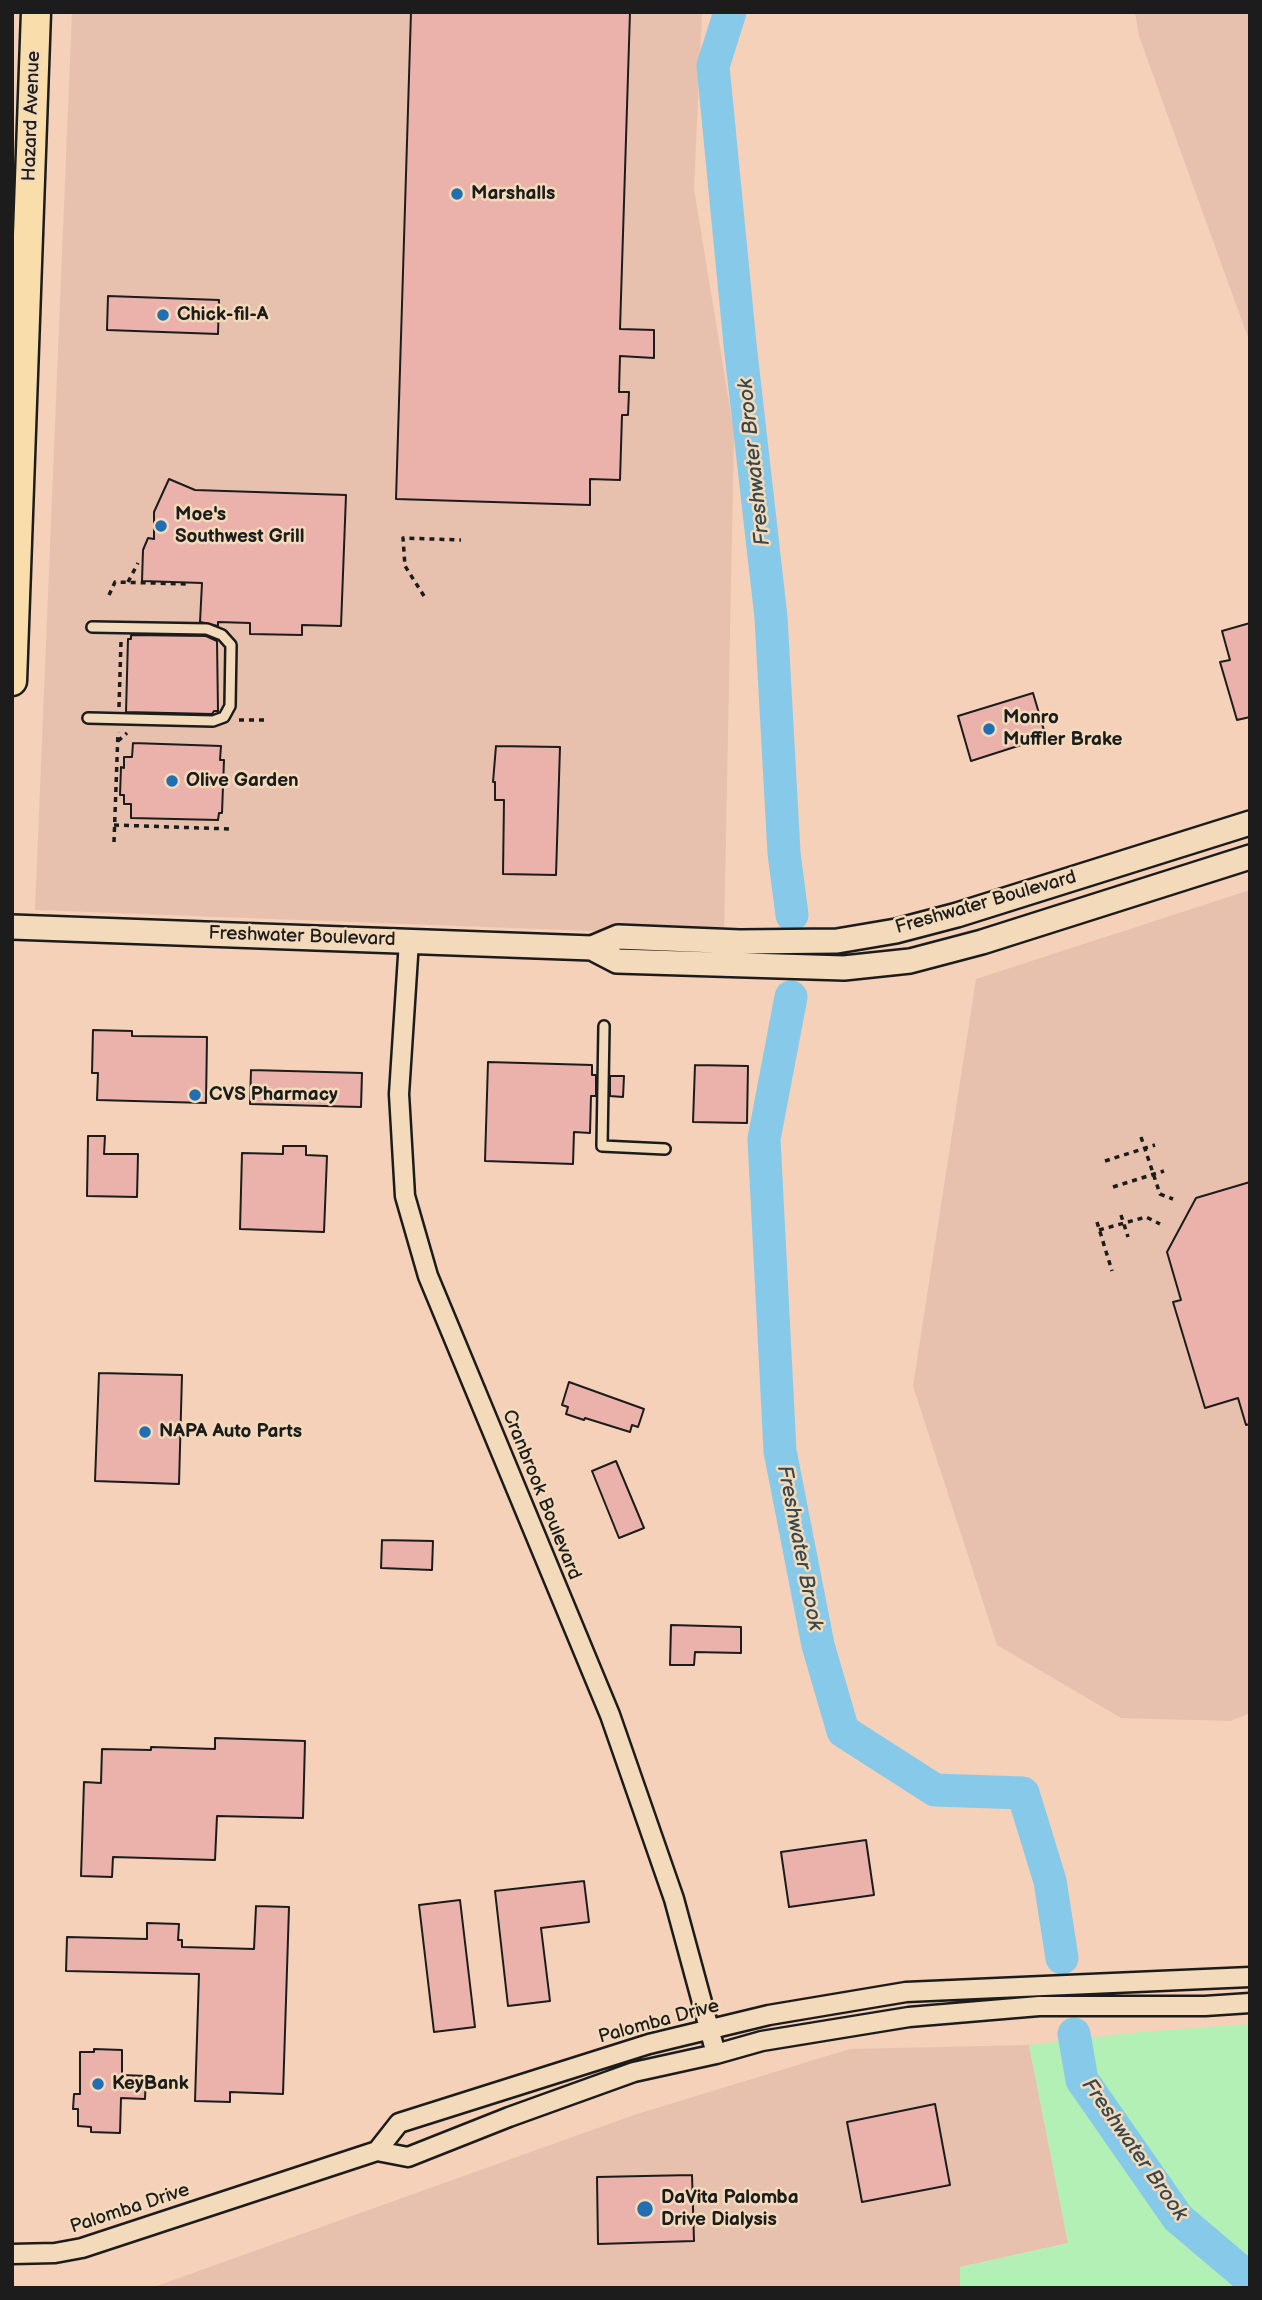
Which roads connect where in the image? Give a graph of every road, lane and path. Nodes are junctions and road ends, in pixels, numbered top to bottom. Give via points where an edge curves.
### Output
1 (36, 12) edge
2 (18, 379) edge
3 (17, 407) edge
4 (461, 540) dead end
5 (138, 563) dead end
6 (128, 582) junction
7 (188, 584) dead end
8 (109, 595) dead end
9 (424, 596) dead end
10 (92, 627) dead end
11 (121, 639) dead end
12 (12, 681) edge
13 (118, 713) dead end
14 (88, 719) dead end
15 (118, 727) dead end
16 (1250, 823) edge
17 (114, 825) junction
18 (231, 829) dead end
19 (114, 842) dead end
20 (1164, 851) junction
21 (1250, 856) edge
22 (1173, 881) junction
23 (12, 927) edge
24 (409, 941) junction
25 (592, 948) junction
26 (604, 1026) dead end
27 (1141, 1137) dead end
28 (1156, 1145) dead end
29 (1145, 1148) junction
30 (665, 1149) dead end
31 (1105, 1161) dead end
32 (1164, 1171) dead end
33 (1153, 1174) junction
34 (1113, 1187) dead end
35 (1173, 1199) dead end
36 (1121, 1215) dead end
37 (1097, 1222) dead end
38 (1124, 1223) junction
39 (1160, 1224) dead end
40 (1099, 1230) junction
41 (1128, 1237) dead end
42 (1112, 1271) dead end
43 (1250, 1977) edge
44 (972, 1989) junction
45 (1250, 2003) edge
46 (972, 2012) junction
47 (709, 2029) junction
48 (716, 2054) junction
49 (377, 2151) junction
50 (12, 2254) edge

1 - 2 main road, Hazard Avenue
2 - 3 main road, Hazard Avenue
3 - 12 main road, Hazard Avenue
4 - 9 path via 403,538 405,566
5 - 6 path
6 - 7 path
6 - 8 path via 115,582
10 - 14 lane via 207,629 222,635 231,645 230,706 224,717 213,721
11 - 13 path
15 - 17 path
16 - 20 street, Freshwater Boulevard
17 - 18 path
17 - 19 path
20 - 22 street
20 - 25 street, Freshwater Boulevard via 896,931 837,941 618,936
21 - 22 street, Freshwater Boulevard
22 - 25 street, Freshwater Boulevard via 910,961 844,968 617,961
23 - 24 street, Freshwater Boulevard
24 - 25 street, Freshwater Boulevard
24 - 47 street, Cranbrook Boulevard via 399,1094 405,1196 428,1276 610,1715 674,1899
26 - 30 lane via 602,1146
27 - 29 path
28 - 29 path
29 - 31 path
29 - 33 path
32 - 33 path
33 - 34 path
33 - 35 path via 1160,1194
36 - 38 path
37 - 40 path
38 - 39 path via 1146,1217
38 - 40 path
38 - 41 path
40 - 42 path
43 - 44 street, Palomba Drive
44 - 46 street
44 - 47 street, Palomba Drive via 906,1992
45 - 46 street, Palomba Drive via 1039,2006
46 - 48 street, Palomba Drive via 909,2017 775,2039
47 - 48 street, Cranbrook Boulevard
47 - 49 street, Palomba Drive via 399,2123
48 - 49 street, Palomba Drive via 634,2073 408,2157
49 - 50 street, Palomba Drive via 82,2248

